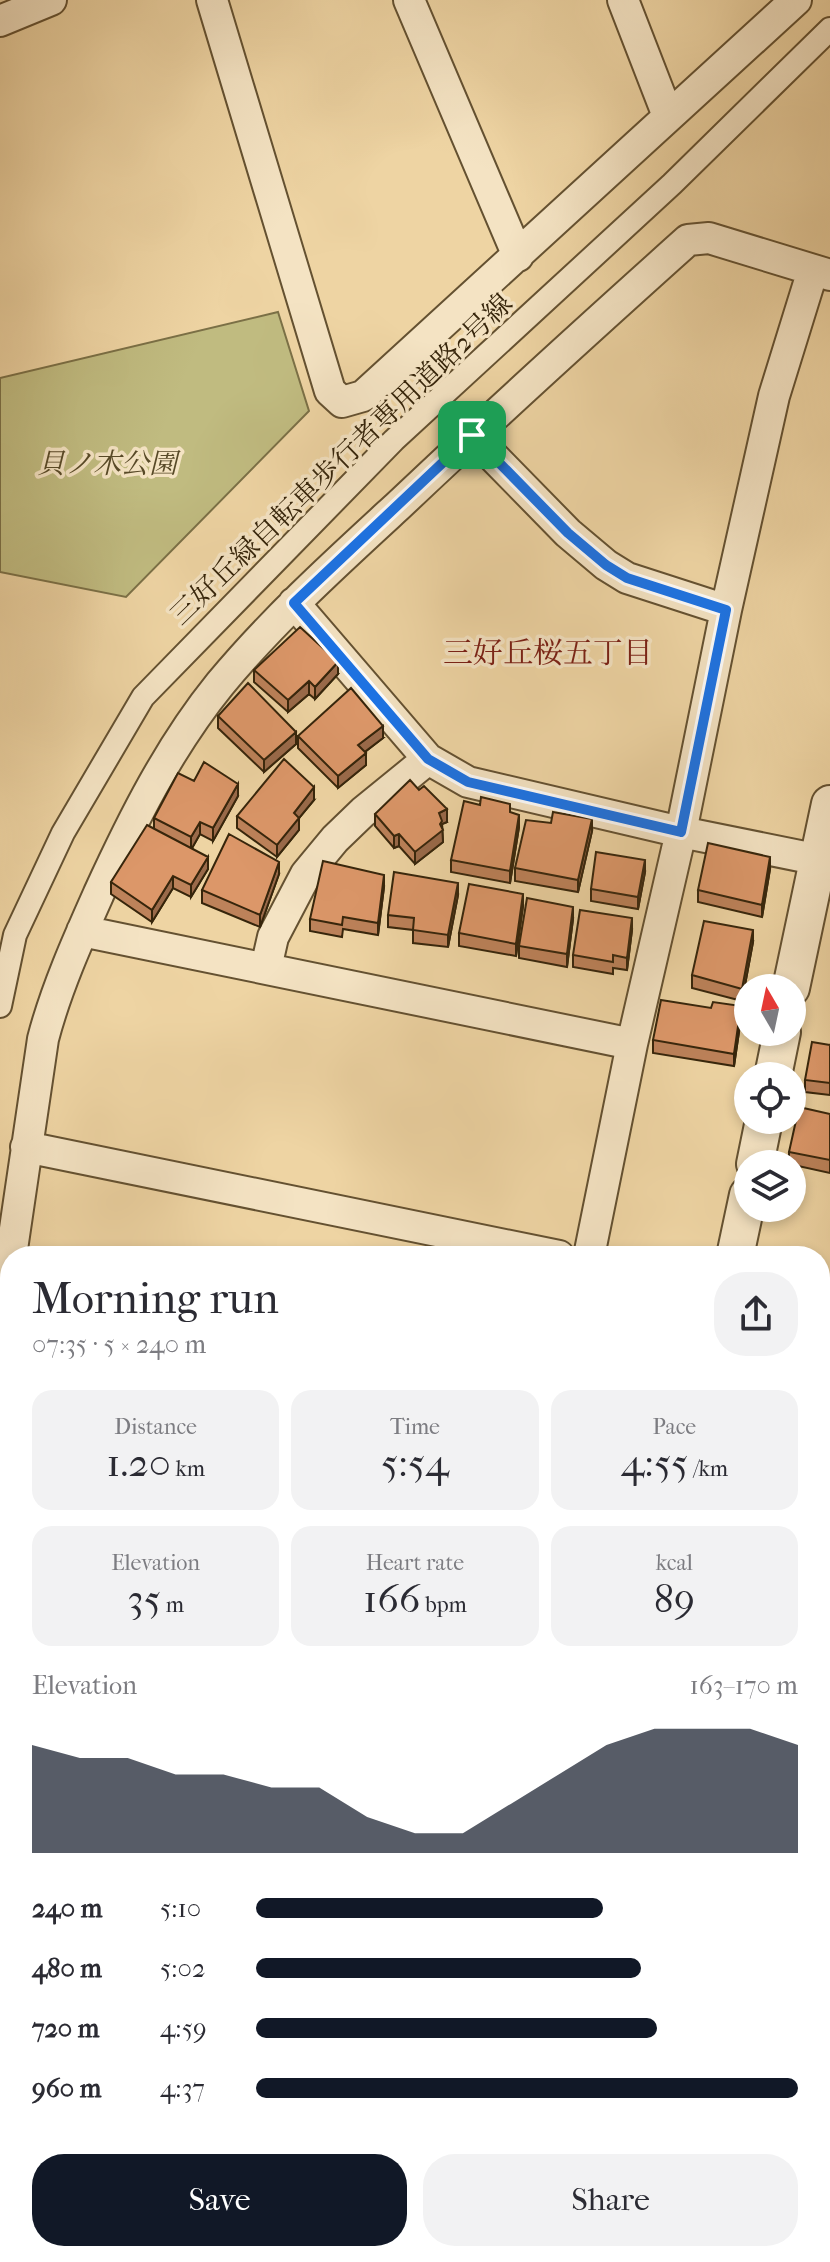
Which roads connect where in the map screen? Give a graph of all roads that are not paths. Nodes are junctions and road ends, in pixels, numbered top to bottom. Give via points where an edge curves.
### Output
1 (51, 0) edge
2 (212, 0) edge
3 (409, 0) edge
4 (623, 0) edge
5 (796, 0) edge
6 (0, 21) edge
7 (830, 29) edge
8 (668, 116) junction
9 (518, 256) junction
10 (821, 272) edge
11 (472, 435) junction
12 (294, 603) junction
13 (726, 610) junction
14 (428, 759) junction
15 (830, 804) edge
16 (681, 832) junction
17 (824, 861) edge
18 (82, 931) junction
19 (266, 968) junction
20 (795, 974) edge
21 (0, 1006) edge
22 (632, 1044) junction
23 (26, 1147) junction
24 (742, 1222) edge
25 (12, 1246) edge
26 (510, 1246) edge
27 (591, 1246) edge
28 (737, 1246) edge

1 - 6 street
2 - 9 street via 330,391 342,402 363,396
3 - 9 street
4 - 8 street
5 - 8 street
7 - 21 street, 三好丘緑自転車歩行者専用道路2号線 via 672,184 394,440 143,697 63,833 15,935
8 - 9 street
10 - 11 street via 709,238 688,240
10 - 13 street via 774,396
11 - 12 street
11 - 13 street via 606,565 627,578
12 - 14 street
12 - 18 street via 219,685 174,748 133,819
13 - 16 street
14 - 16 street via 468,782
14 - 19 street via 363,812 306,874 273,937
15 - 17 street
16 - 17 street
16 - 22 street
17 - 20 street
18 - 19 street
18 - 23 street via 43,1039
19 - 22 street
22 - 27 street
23 - 25 street
23 - 26 street
24 - 28 street

